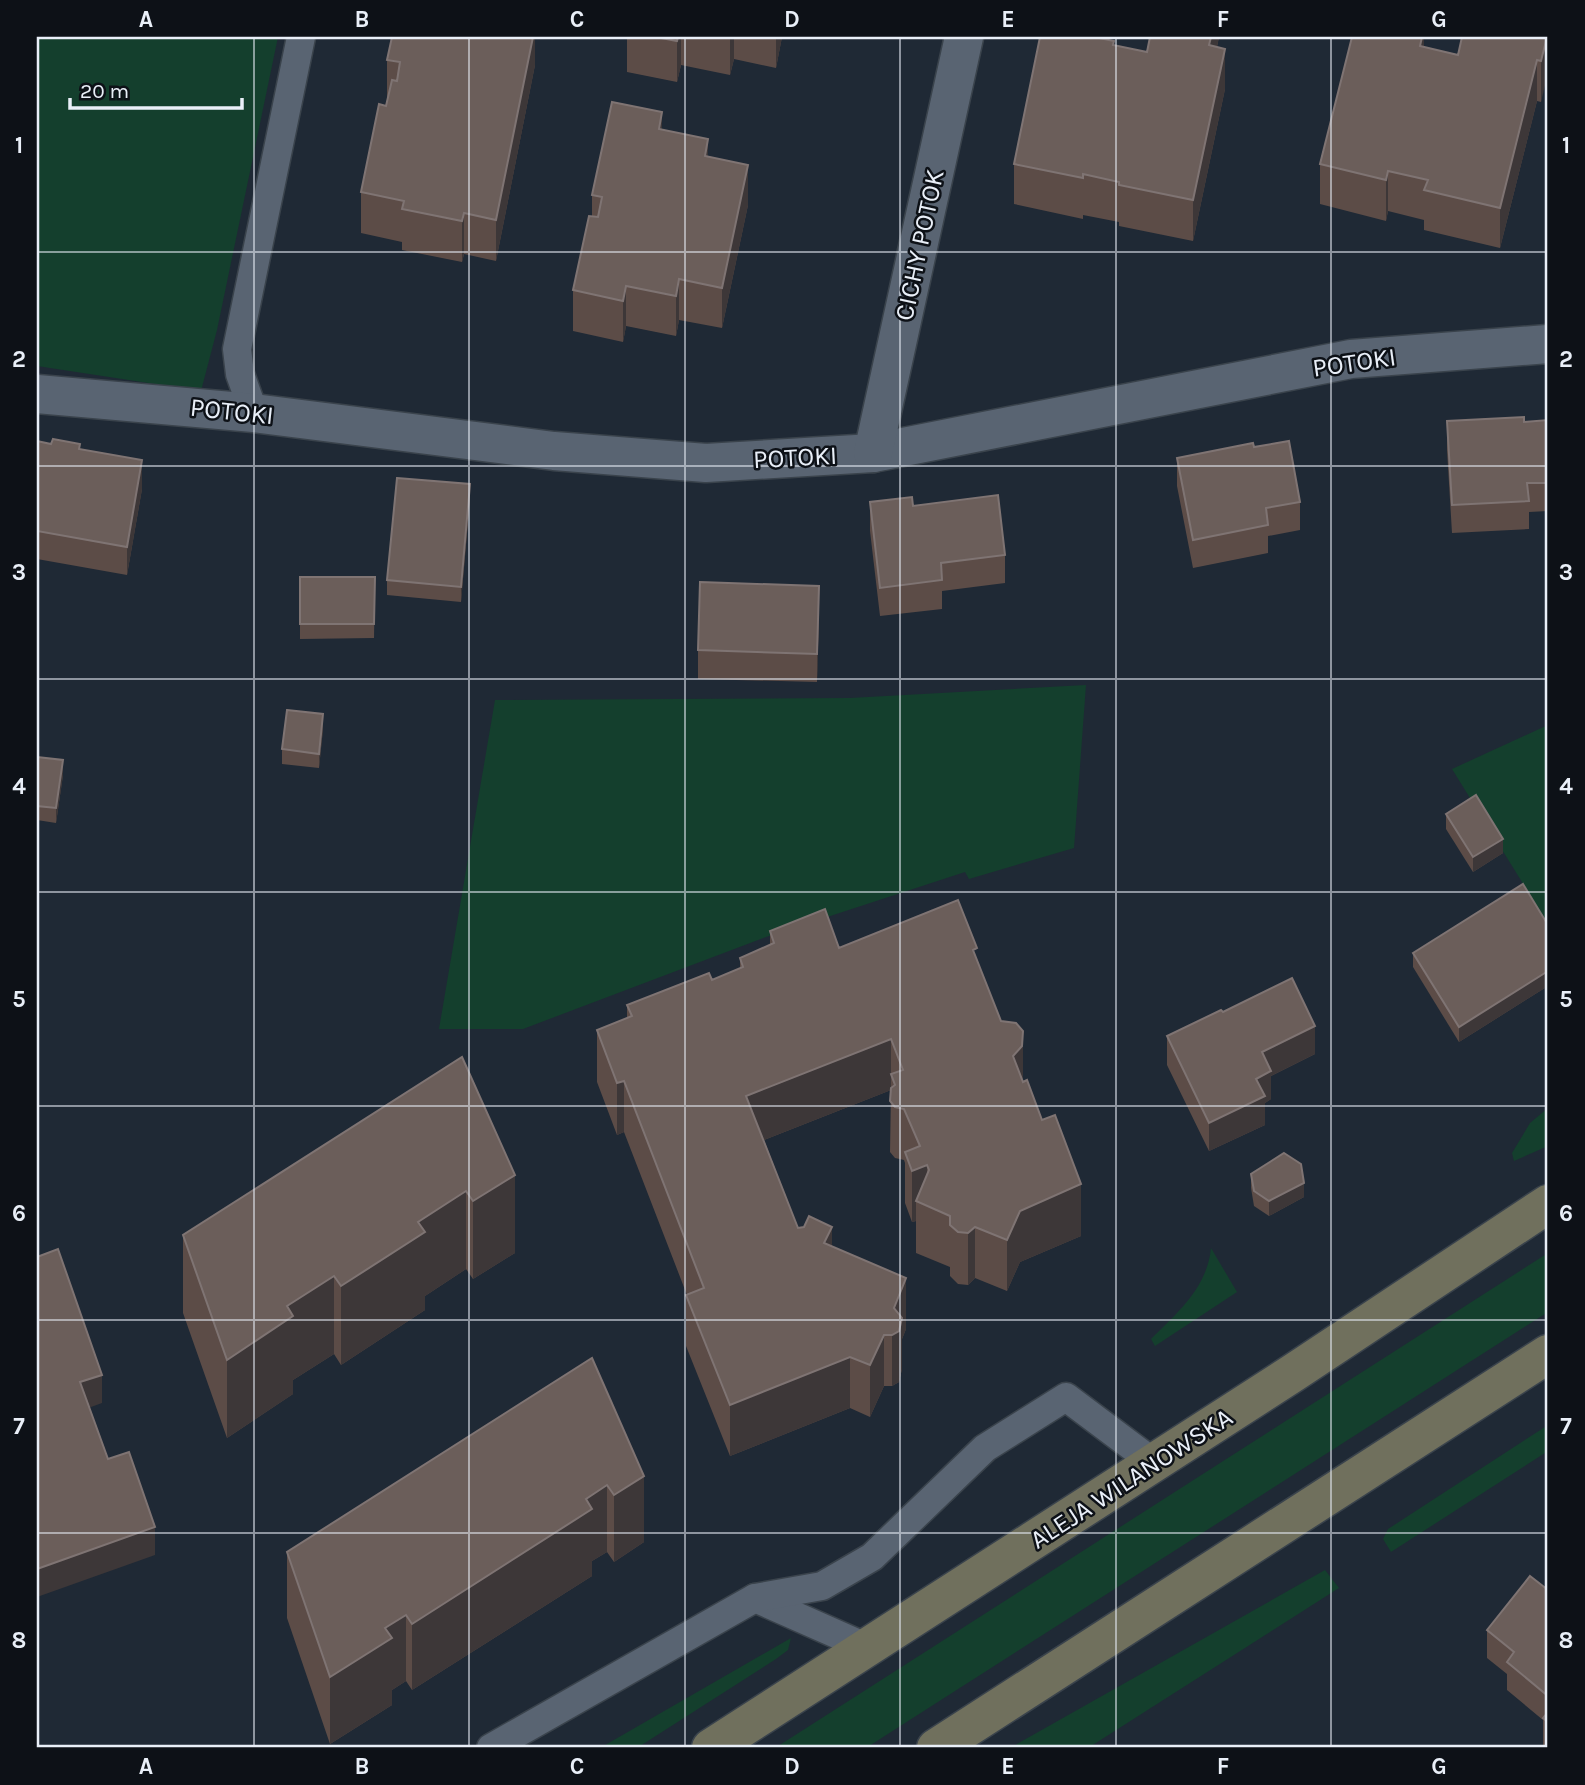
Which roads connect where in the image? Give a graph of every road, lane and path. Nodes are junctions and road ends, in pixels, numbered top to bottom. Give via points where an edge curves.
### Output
1 (301, 37) edge
2 (964, 37) edge
3 (1548, 344) edge
4 (37, 394) edge
5 (254, 413) junction
6 (873, 453) junction
7 (1548, 1204) edge
8 (1548, 1354) edge
9 (1548, 1374) edge
10 (1490, 1392) junction
11 (1154, 1463) junction
12 (755, 1598) junction
13 (868, 1648) junction
14 (491, 1748) edge
15 (710, 1748) edge
16 (936, 1748) edge

1 - 5 lane via 237,349 240,374
2 - 6 street, CICHY POTOK
3 - 6 street, POTOKI via 1351,359
4 - 5 street, POTOKI
5 - 6 street, POTOKI via 554,451 706,463
7 - 11 main road, ALEJA WILANOWSKA
8 - 10 main road
9 - 10 street
10 - 16 main road
11 - 12 lane via 1066,1397 985,1448 872,1557 822,1586
11 - 13 main road, ALEJA WILANOWSKA
12 - 13 lane
12 - 14 lane
13 - 15 main road, ALEJA WILANOWSKA

